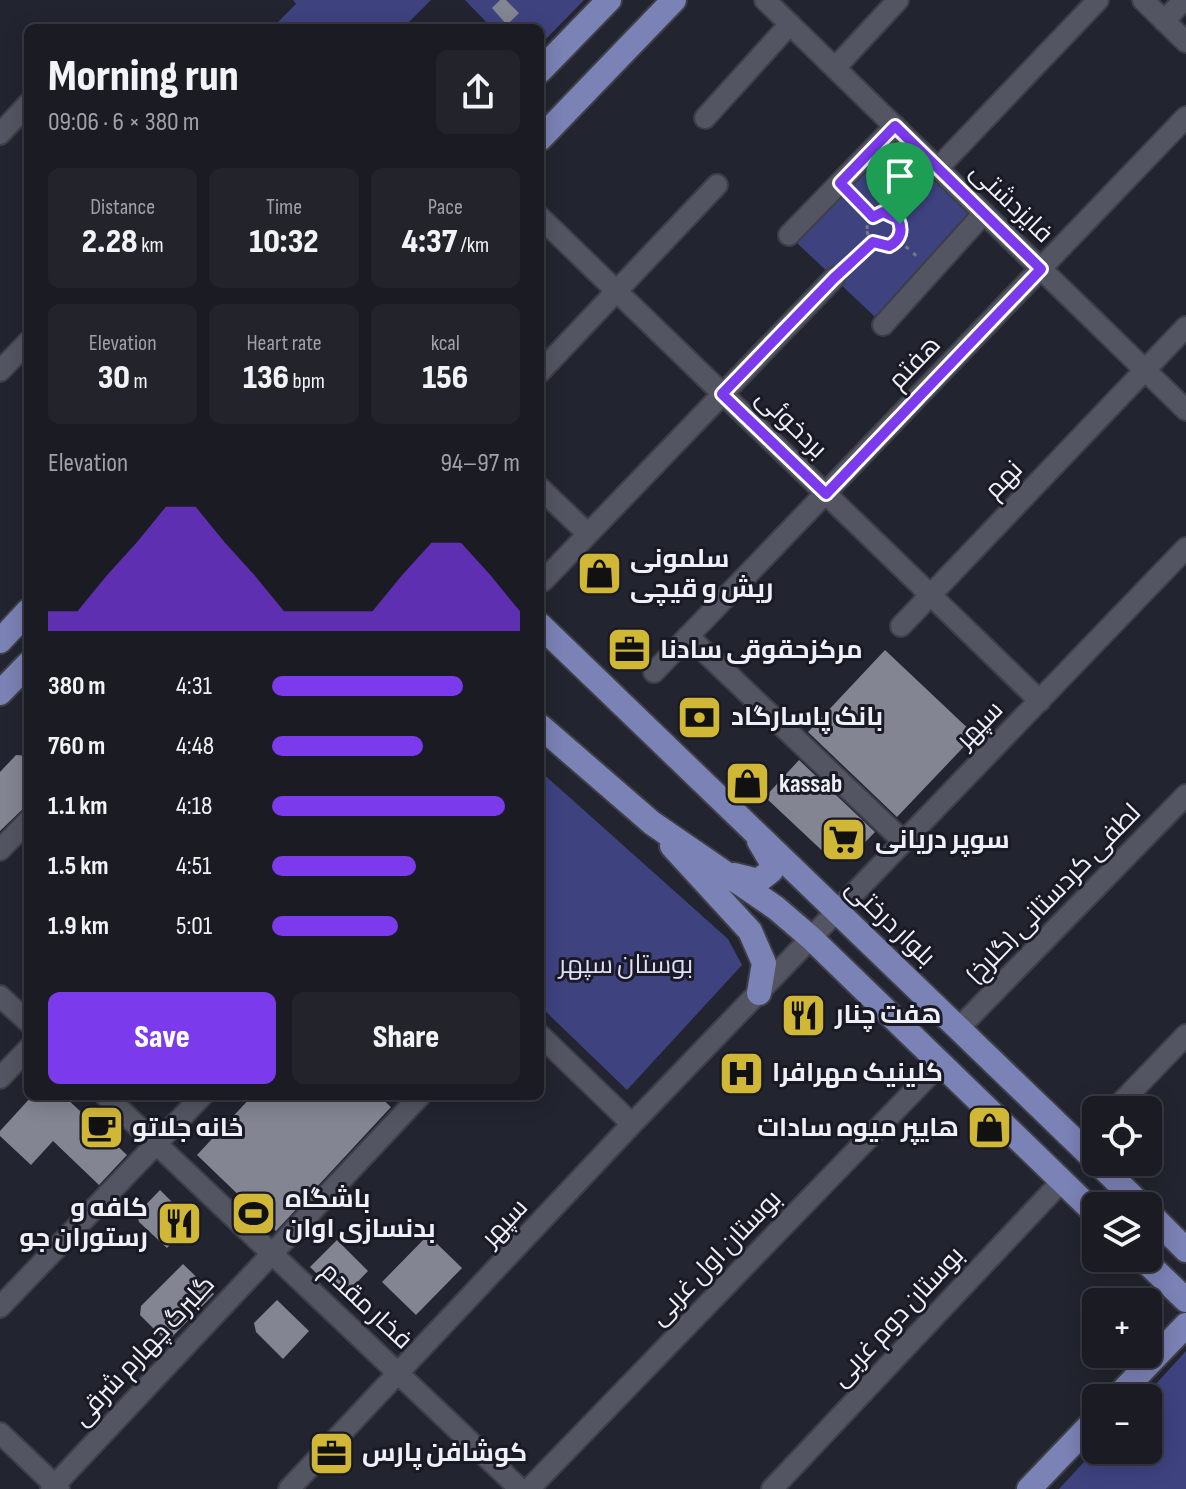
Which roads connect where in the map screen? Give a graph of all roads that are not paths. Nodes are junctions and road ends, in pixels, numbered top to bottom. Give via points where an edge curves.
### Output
1 (609, 0) edge
2 (674, 0) edge
3 (765, 0) edge
4 (898, 0) edge
5 (1098, 0) edge
6 (1143, 0) edge
7 (1184, 0) edge
8 (1164, 21) junction
9 (790, 24) junction
10 (1186, 42) edge
11 (544, 67) edge
12 (835, 68) junction
13 (24, 108) edge
14 (1186, 117) edge
15 (705, 118) dead end
16 (895, 126) junction
17 (0, 134) edge
18 (544, 135) edge
19 (936, 173) junction
20 (717, 185) dead end
21 (984, 213) junction
22 (544, 221) edge
23 (789, 235) dead end
24 (1041, 269) junction
25 (834, 278) road end
26 (618, 292) junction
27 (883, 325) dead end
28 (1186, 327) edge
29 (24, 346) edge
30 (544, 368) edge
31 (1145, 370) junction
32 (0, 371) edge
33 (722, 394) junction
34 (1186, 410) edge
35 (544, 492) edge
36 (826, 494) junction
37 (588, 534) junction
38 (1186, 548) edge
39 (544, 580) edge
40 (931, 596) junction
41 (24, 615) edge
42 (901, 626) dead end
43 (544, 629) edge
44 (688, 636) junction
45 (1, 639) edge
46 (24, 668) edge
47 (654, 672) dead end
48 (0, 693) edge
49 (1040, 701) junction
50 (544, 729) edge
51 (1186, 795) edge
52 (652, 823) junction
53 (24, 825) edge
54 (750, 828) junction
55 (904, 842) junction
56 (0, 850) edge
57 (724, 871) junction
58 (838, 911) junction
59 (811, 938) junction
60 (910, 982) junction
61 (759, 993) junction
62 (0, 996) edge
63 (886, 1008) junction
64 (24, 1018) edge
65 (959, 1028) junction
66 (1186, 1035) edge
67 (544, 1039) edge
68 (24, 1053) edge
69 (941, 1063) junction
70 (0, 1078) edge
71 (1127, 1096) edge
72 (110, 1100) edge
73 (198, 1100) edge
74 (416, 1100) edge
75 (632, 1124) junction
76 (1082, 1140) edge
77 (156, 1144) junction
78 (1116, 1176) edge
79 (1062, 1181) junction
80 (1130, 1192) edge
81 (1082, 1200) edge
82 (1162, 1226) edge
83 (1186, 1250) edge
84 (271, 1253) junction
85 (1157, 1272) edge
86 (1186, 1300) edge
87 (0, 1307) edge
88 (1186, 1325) edge
89 (400, 1374) junction
90 (1129, 1384) edge
91 (0, 1433) edge
92 (1082, 1434) edge
93 (55, 1488) edge
94 (289, 1489) edge
95 (520, 1489) edge
96 (529, 1489) edge
97 (772, 1489) edge
98 (1029, 1489) edge

1 - 11 main road
2 - 18 main road
3 - 9 street, فایزدشتی
4 - 12 street
5 - 19 street
6 - 8 street
7 - 8 street
8 - 10 street
9 - 12 street, فایزدشتی
9 - 15 street
12 - 16 street, فایزدشتی
13 - 17 street
14 - 24 street, هفتم
16 - 19 street, فایزدشتی
16 - 23 street
19 - 21 street, فایزدشتی
20 - 26 street
21 - 24 street, فایزدشتی
21 - 27 street
22 - 26 street, بردخوئی
24 - 31 street, فایزدشتی
24 - 36 street, هفتم
25 - 33 street
26 - 30 street
26 - 33 street, بردخوئی
28 - 31 street, نهم
29 - 32 street
31 - 34 street, فایزدشتی
31 - 40 street, نهم
33 - 36 street, بردخوئی
33 - 37 street
35 - 37 street
36 - 40 street, بردخوئی
36 - 44 street, هفتم
37 - 39 street
38 - 49 street, سپهر
40 - 42 street, نهم
40 - 49 street, بردخوئی
41 - 45 main road
43 - 54 main road, بلوار درختی
44 - 47 street, هفتم
44 - 55 street
46 - 48 main road
49 - 55 street, سپهر
50 - 52 main road
51 - 65 street, لطفی کردستانی (گلرخ)
52 - 57 main road
52 - 61 main road via 750,931 764,963
53 - 56 street
54 - 57 main road via 767,852 771,871 758,881
54 - 58 main road, بلوار درختی
55 - 58 street, سپهر
57 - 59 main road
58 - 59 street, سپهر
58 - 60 main road, بلوار درختی
59 - 61 street, سپهر
59 - 63 main road
60 - 63 main road
60 - 65 main road, بلوار درختی
61 - 75 street, سپهر
62 - 64 street
63 - 69 main road
65 - 76 main road, بلوار درختی
66 - 71 street
67 - 75 street
68 - 70 street
69 - 79 main road
69 - 96 street, بوستان اول غربی
72 - 77 street, فخار مقدم
73 - 77 street
74 - 84 street, گلبرگ چهارم شرقی
75 - 89 street, سپهر
77 - 84 street, فخار مقدم
77 - 87 street
78 - 80 main road, بلوار درختی
79 - 81 main road
79 - 97 street, بوستان دوم غربی
82 - 83 main road
84 - 89 street, فخار مقدم
84 - 93 street, گلبرگ چهارم شرقی
85 - 86 main road
88 - 90 main road
89 - 94 street, سپهر
89 - 95 street, فخار مقدم
91 - 93 street
92 - 98 main road

